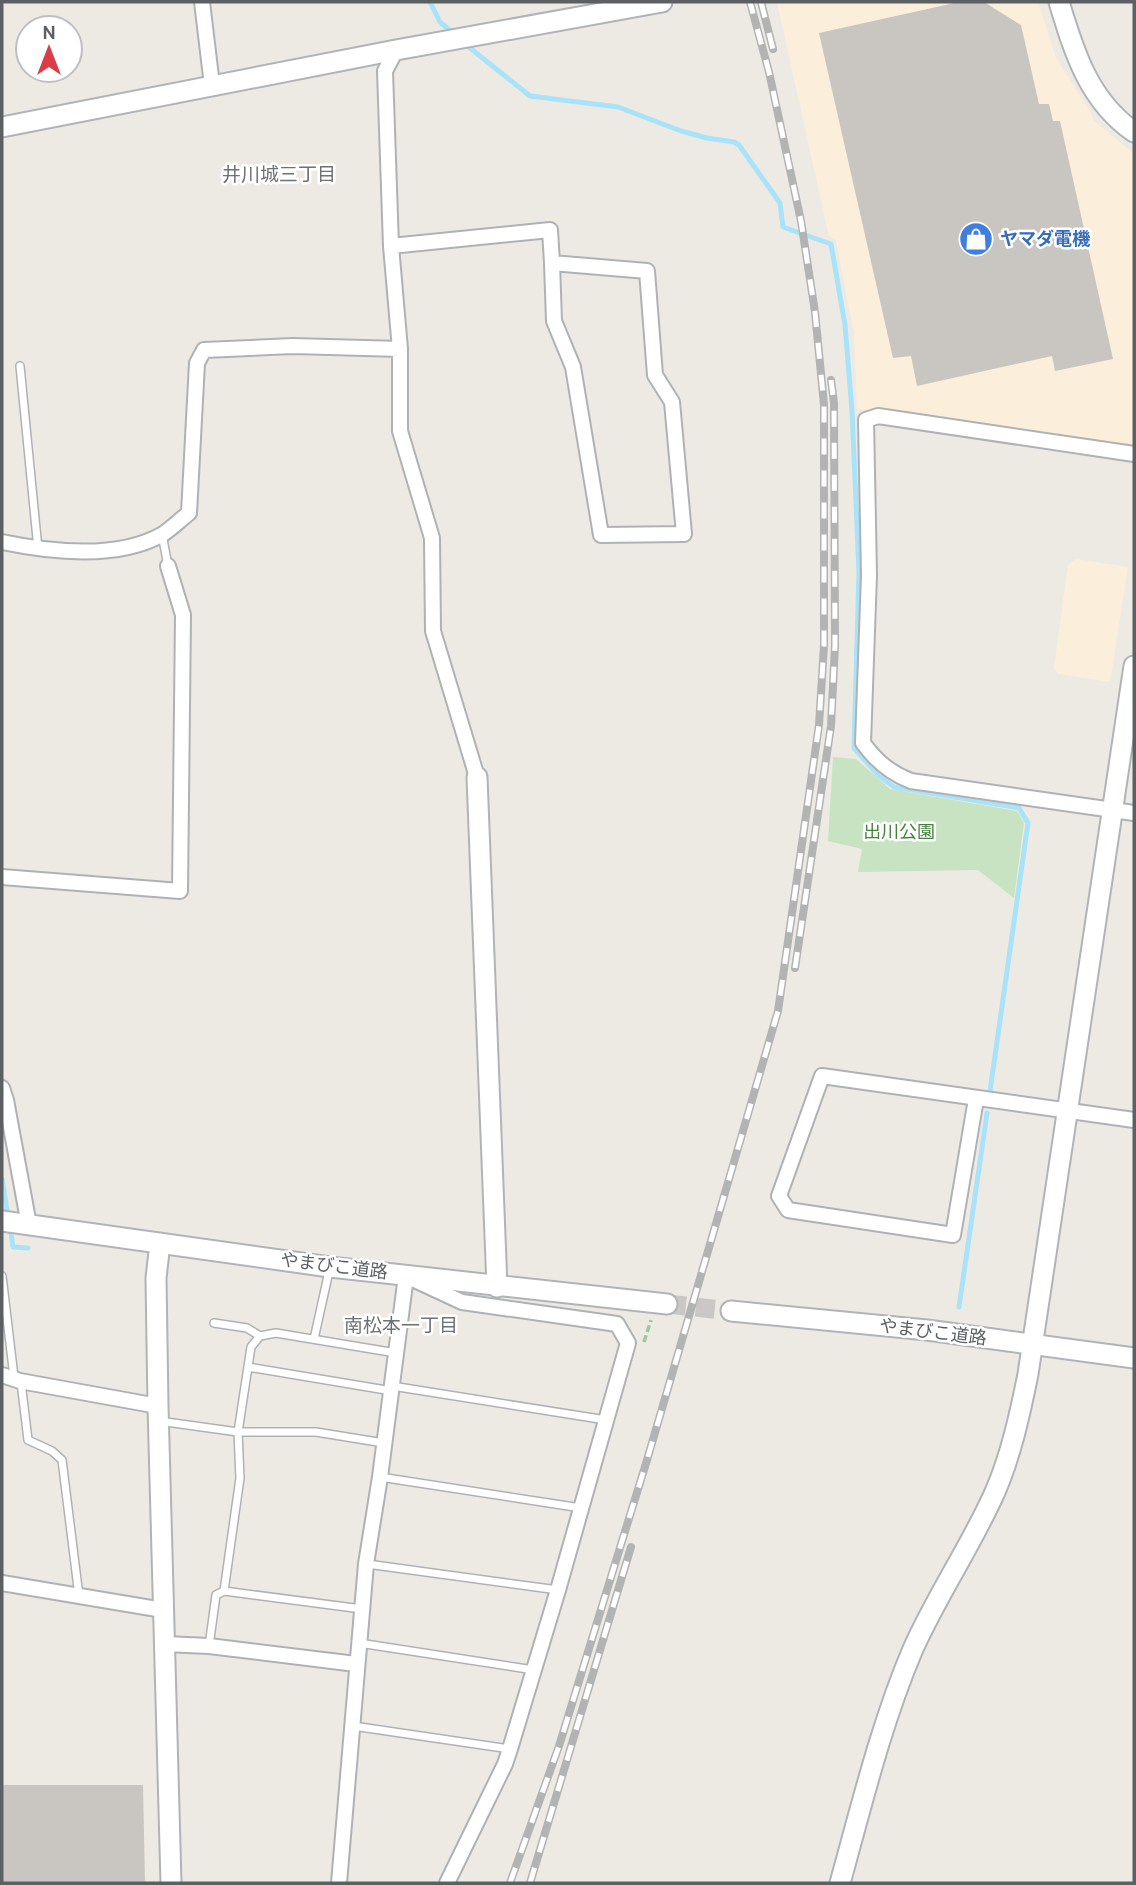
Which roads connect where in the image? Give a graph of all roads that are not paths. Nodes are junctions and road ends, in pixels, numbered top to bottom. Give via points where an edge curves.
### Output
1 (202, 2) edge
2 (662, 2) edge
3 (1059, 2) edge
4 (597, 7) edge
5 (396, 50) junction
6 (215, 84) junction
7 (2, 127) edge
8 (1134, 132) edge
9 (391, 246) junction
10 (552, 263) junction
11 (400, 349) junction
12 (20, 366) dead end
13 (1134, 454) edge
14 (162, 534) junction
15 (2, 542) edge
16 (38, 550) junction
17 (168, 566) joint
18 (1134, 666) edge
19 (477, 777) joint
20 (1113, 809) junction
21 (1134, 813) edge
22 (2, 877) edge
23 (2, 1088) edge
24 (976, 1099) junction
25 (1068, 1111) junction
26 (1134, 1120) edge
27 (17, 1223) edge
28 (160, 1243) junction
29 (330, 1266) junction
30 (2, 1276) edge
31 (406, 1276) junction
32 (497, 1287) junction
33 (667, 1304) tunnel mouth
34 (731, 1311) tunnel mouth
35 (214, 1323) dead end
36 (260, 1336) junction
37 (314, 1339) junction
38 (1032, 1345) junction
39 (396, 1353) junction
40 (1134, 1359) edge
41 (248, 1367) junction
42 (12, 1378) edge
43 (392, 1388) junction
44 (158, 1413) junction
45 (606, 1420) junction
46 (238, 1432) junction
47 (384, 1443) junction
48 (380, 1477) junction
49 (581, 1507) junction
50 (366, 1564) junction
51 (2, 1583) edge
52 (558, 1590) junction
53 (224, 1591) junction
54 (79, 1596) junction
55 (362, 1609) junction
56 (163, 1610) junction
57 (359, 1642) junction
58 (164, 1644) junction
59 (209, 1646) junction
60 (356, 1664) junction
61 (535, 1670) junction
62 (352, 1726) junction
63 (510, 1749) junction
64 (171, 1883) edge
65 (340, 1883) edge
66 (447, 1883) edge
67 (840, 1883) edge

1 - 6 street
2 - 4 street
3 - 8 street via 1090,84 1108,110
4 - 5 street
5 - 6 street
5 - 9 street via 385,71
6 - 7 street
9 - 10 street via 550,230
9 - 11 street
10 - 10 street via 648,271 655,375 671,402 684,534 601,535 573,367 554,321
11 - 14 street via 293,346 204,350 197,363 189,513
11 - 19 street via 400,431 432,538 433,631
12 - 16 lane
13 - 20 street via 878,416 866,420 869,575 863,743 885,768 911,781
14 - 16 street via 130,546
14 - 17 lane
15 - 16 street
17 - 22 street via 183,615 180,891
18 - 20 street
19 - 32 street
20 - 21 street
20 - 25 street
23 - 27 street
24 - 24 street via 822,1076 779,1196 788,1210 953,1235
24 - 25 street
25 - 26 street
25 - 38 street
27 - 28 street, やまびこ道路
28 - 29 street, やまびこ道路
28 - 44 street via 156,1278
29 - 31 street, やまびこ道路
29 - 37 lane
30 - 42 lane
31 - 32 street, やまびこ道路
31 - 39 street
31 - 45 street via 462,1302 617,1324 628,1343
32 - 33 street, やまびこ道路
34 - 38 street, やまびこ道路
35 - 36 lane via 247,1328
36 - 37 lane via 276,1333
36 - 41 lane via 251,1347
37 - 39 lane
38 - 40 street, やまびこ道路
38 - 67 street via 1009,1453 990,1502 914,1647 887,1713
39 - 43 street
41 - 43 lane
41 - 46 lane
42 - 44 street
42 - 54 lane via 28,1440 62,1460
43 - 45 lane
43 - 47 street
44 - 46 lane
44 - 56 street
45 - 49 street
46 - 47 lane via 316,1432
46 - 53 lane via 240,1478
47 - 48 street
48 - 49 lane
48 - 50 street
49 - 52 street
50 - 52 lane
50 - 55 street
51 - 54 street
52 - 61 street
53 - 55 lane
53 - 59 lane via 216,1595
54 - 56 street
55 - 57 street
56 - 58 street
57 - 60 street
57 - 61 lane
58 - 59 street
58 - 64 street
59 - 60 street
60 - 62 street
61 - 63 street
62 - 63 lane
62 - 65 street
63 - 66 street

